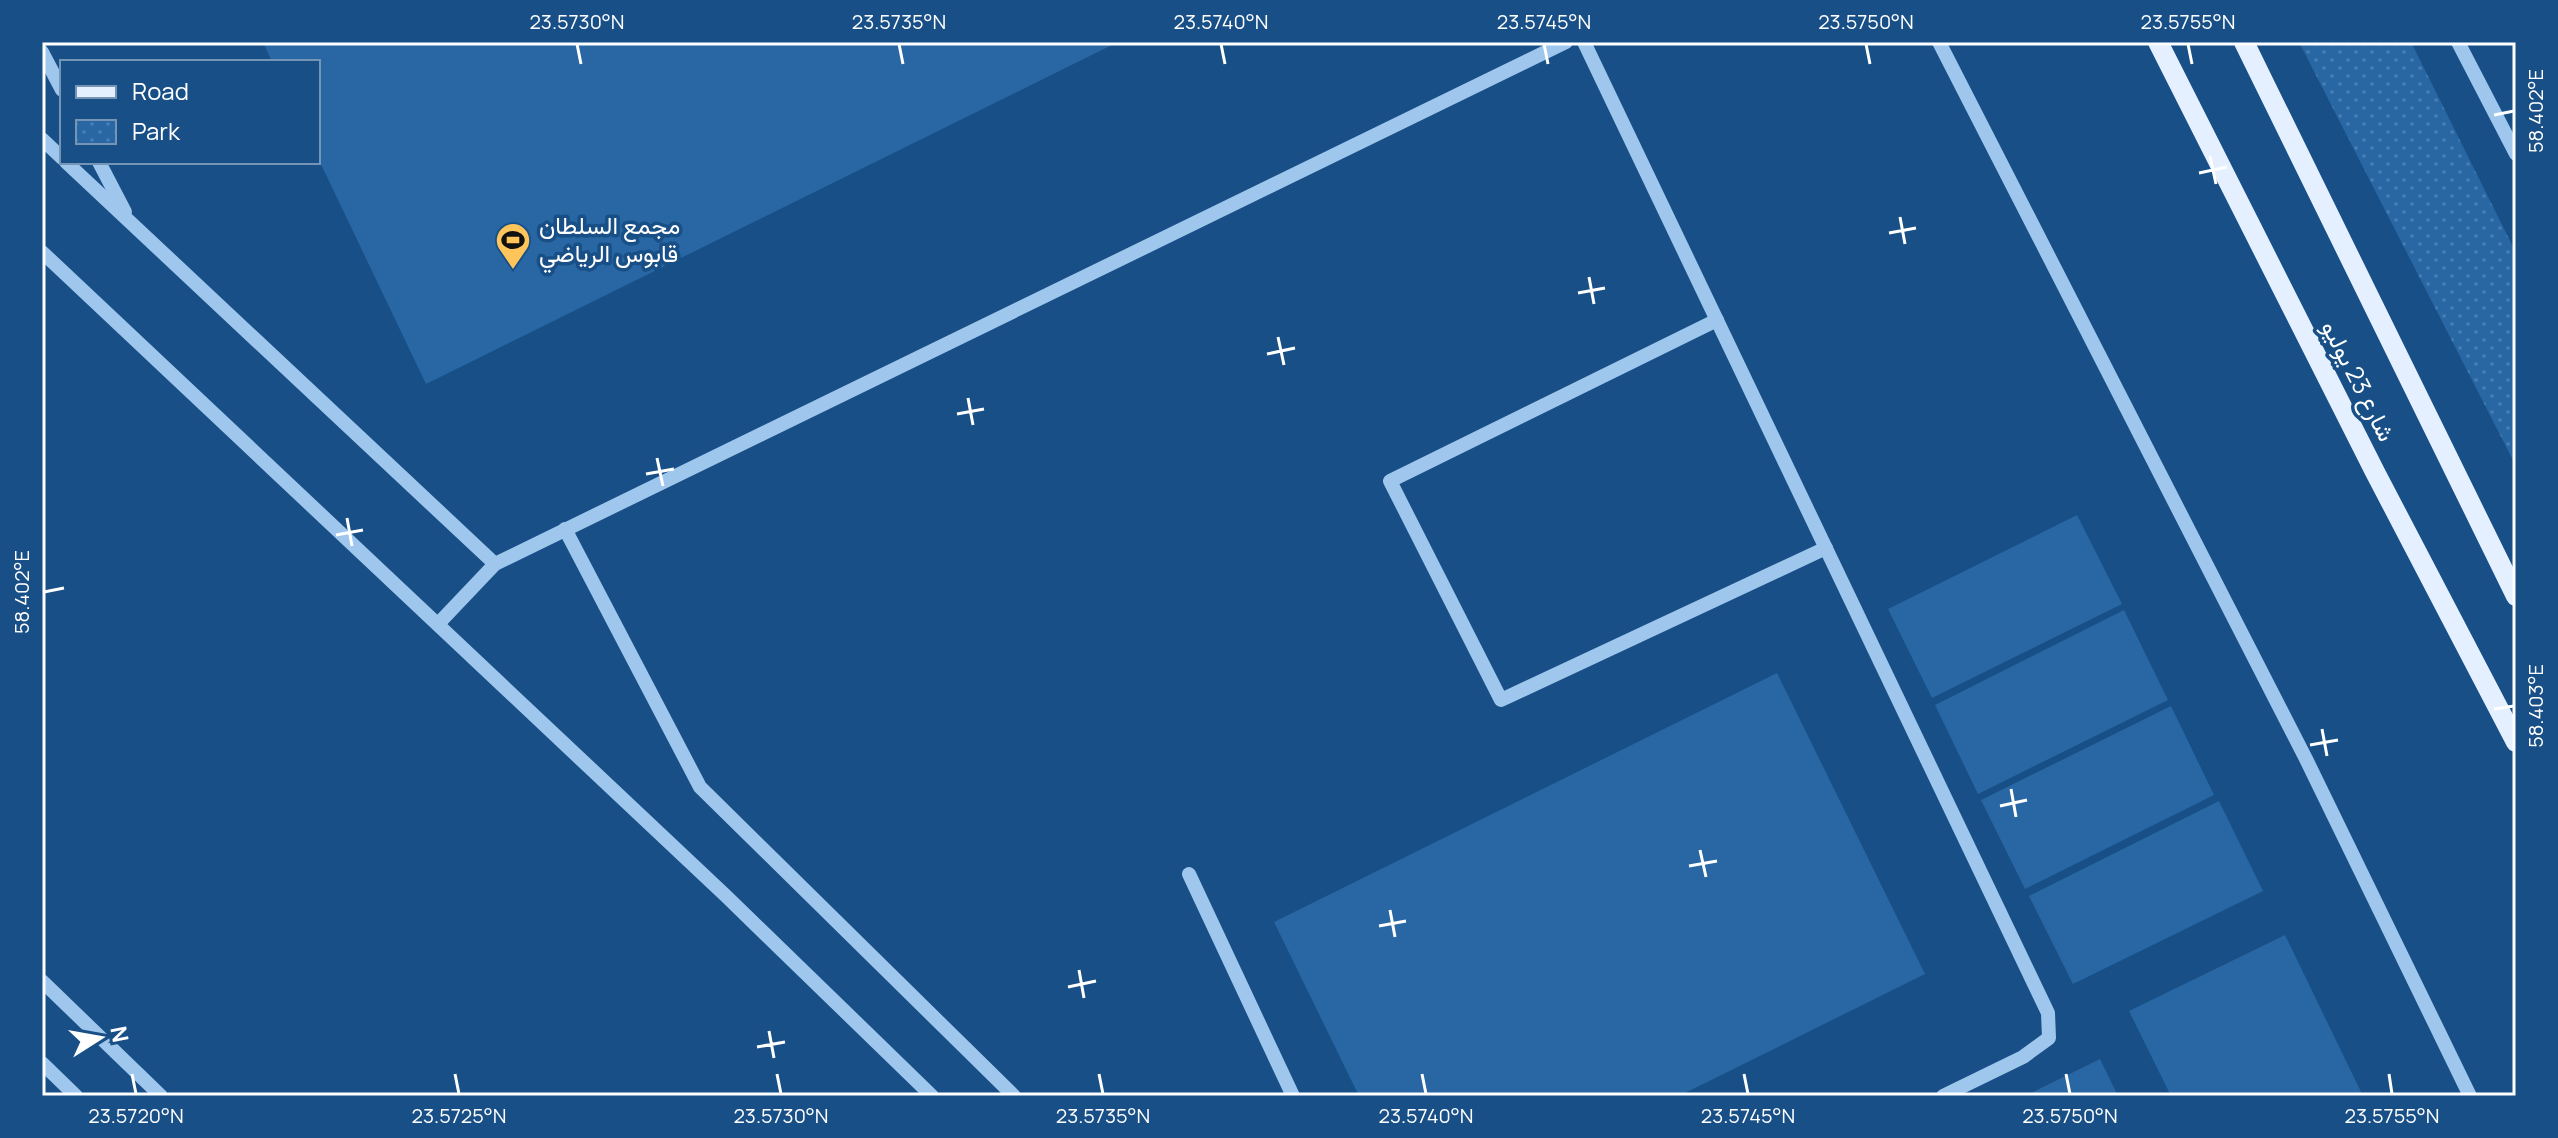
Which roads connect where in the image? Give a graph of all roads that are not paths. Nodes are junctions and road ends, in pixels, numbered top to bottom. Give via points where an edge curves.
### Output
1 (1566, 42) edge
2 (1584, 42) edge
3 (1939, 42) edge
4 (2158, 42) edge
5 (2244, 42) edge
6 (2458, 42) edge
7 (42, 52) edge
8 (60, 86) edge
9 (42, 139) edge
10 (2516, 154) edge
11 (60, 156) edge
12 (68, 164) edge
13 (100, 164) edge
14 (131, 223) junction
15 (42, 252) edge
16 (1717, 320) junction
17 (565, 529) junction
18 (1826, 548) junction
19 (495, 564) junction
20 (2516, 596) edge
21 (438, 624) junction
22 (2516, 742) edge
23 (1189, 874) dead end
24 (42, 981) edge
25 (42, 1063) edge
26 (76, 1096) edge
27 (161, 1096) edge
28 (932, 1096) edge
29 (1014, 1096) edge
30 (1293, 1096) edge
31 (1943, 1096) edge
32 (2470, 1096) edge

1 - 17 street
2 - 16 street
3 - 32 street via 2307,761
4 - 22 main road, شارع 23 يوليو
5 - 20 main road, شارع 23 يوليو
6 - 10 street
7 - 8 street
9 - 11 street
12 - 14 street
13 - 14 street
14 - 19 street
15 - 21 street
16 - 18 street
16 - 18 street via 1390,481 1501,700
17 - 19 street
17 - 29 street via 700,787
18 - 31 street via 2048,1013 2049,1038 2023,1057
19 - 21 street
21 - 28 street
23 - 30 street
24 - 27 street
25 - 26 street

